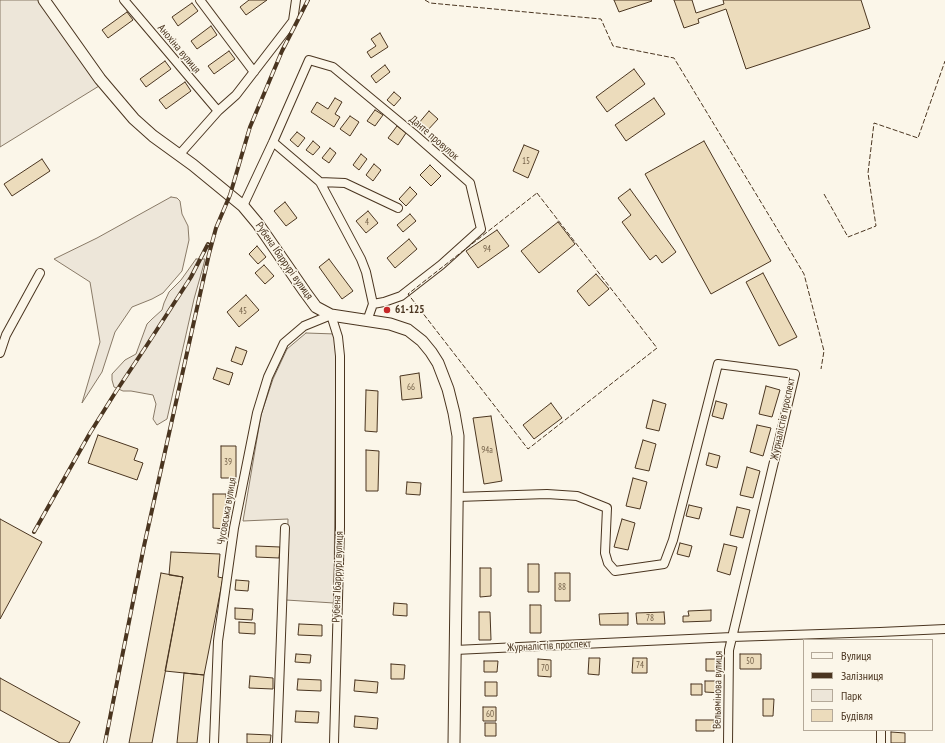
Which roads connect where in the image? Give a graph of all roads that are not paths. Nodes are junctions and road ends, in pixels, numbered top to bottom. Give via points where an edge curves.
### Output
1 (44, 0) edge
2 (124, 0) edge
3 (200, 0) edge
4 (296, 0) edge
5 (254, 72) junction
6 (218, 111) junction
7 (273, 142) junction
8 (179, 155) junction
9 (320, 182) junction
10 (243, 206) junction
11 (398, 208) dead end
12 (40, 273) dead end
13 (373, 304) junction
14 (331, 315) junction
15 (367, 321) junction
16 (0, 353) edge
17 (456, 497) junction
18 (285, 528) dead end
19 (945, 629) edge
20 (880, 636) edge
21 (732, 637) junction
22 (455, 650) junction
23 (881, 731) edge
24 (214, 743) edge
25 (277, 743) edge
26 (334, 743) edge
27 (454, 743) edge
28 (728, 743) edge
29 (881, 743) edge

1 - 8 main road, Рубена Ібаррурі вулиця via 103,82 134,119
2 - 6 street, Анохіна вулиця
3 - 5 street
4 - 5 street via 293,22
5 - 6 street via 236,95
6 - 8 street
7 - 9 street
7 - 10 street, Данте провулок
7 - 13 street, Данте провулок via 309,60 333,67 470,183 481,229 401,296
8 - 10 main road, Рубена Ібаррурі вулиця
9 - 11 street via 345,183
9 - 13 street via 361,259
10 - 14 main road, Рубена Ібаррурі вулиця via 316,306
12 - 16 street via 6,335
13 - 15 street
14 - 15 main road
14 - 24 street, Чусовська вулиця via 304,326 284,343 268,377 257,413 234,528 218,641
14 - 26 street, Рубена Ібаррурі вулиця via 338,337 340,356 340,527
15 - 17 main road via 390,324 408,330 422,341 438,363 448,389 458,436
17 - 21 street, Журналістів проспект via 547,494 577,496 607,508 605,553 608,563 615,571 664,564 673,540 718,364 795,374
17 - 22 main road
18 - 25 street
19 - 20 street
20 - 21 street
21 - 22 street, Журналістів проспект
21 - 28 street, Вельямінова вулиця via 729,650
22 - 27 main road
23 - 29 street

